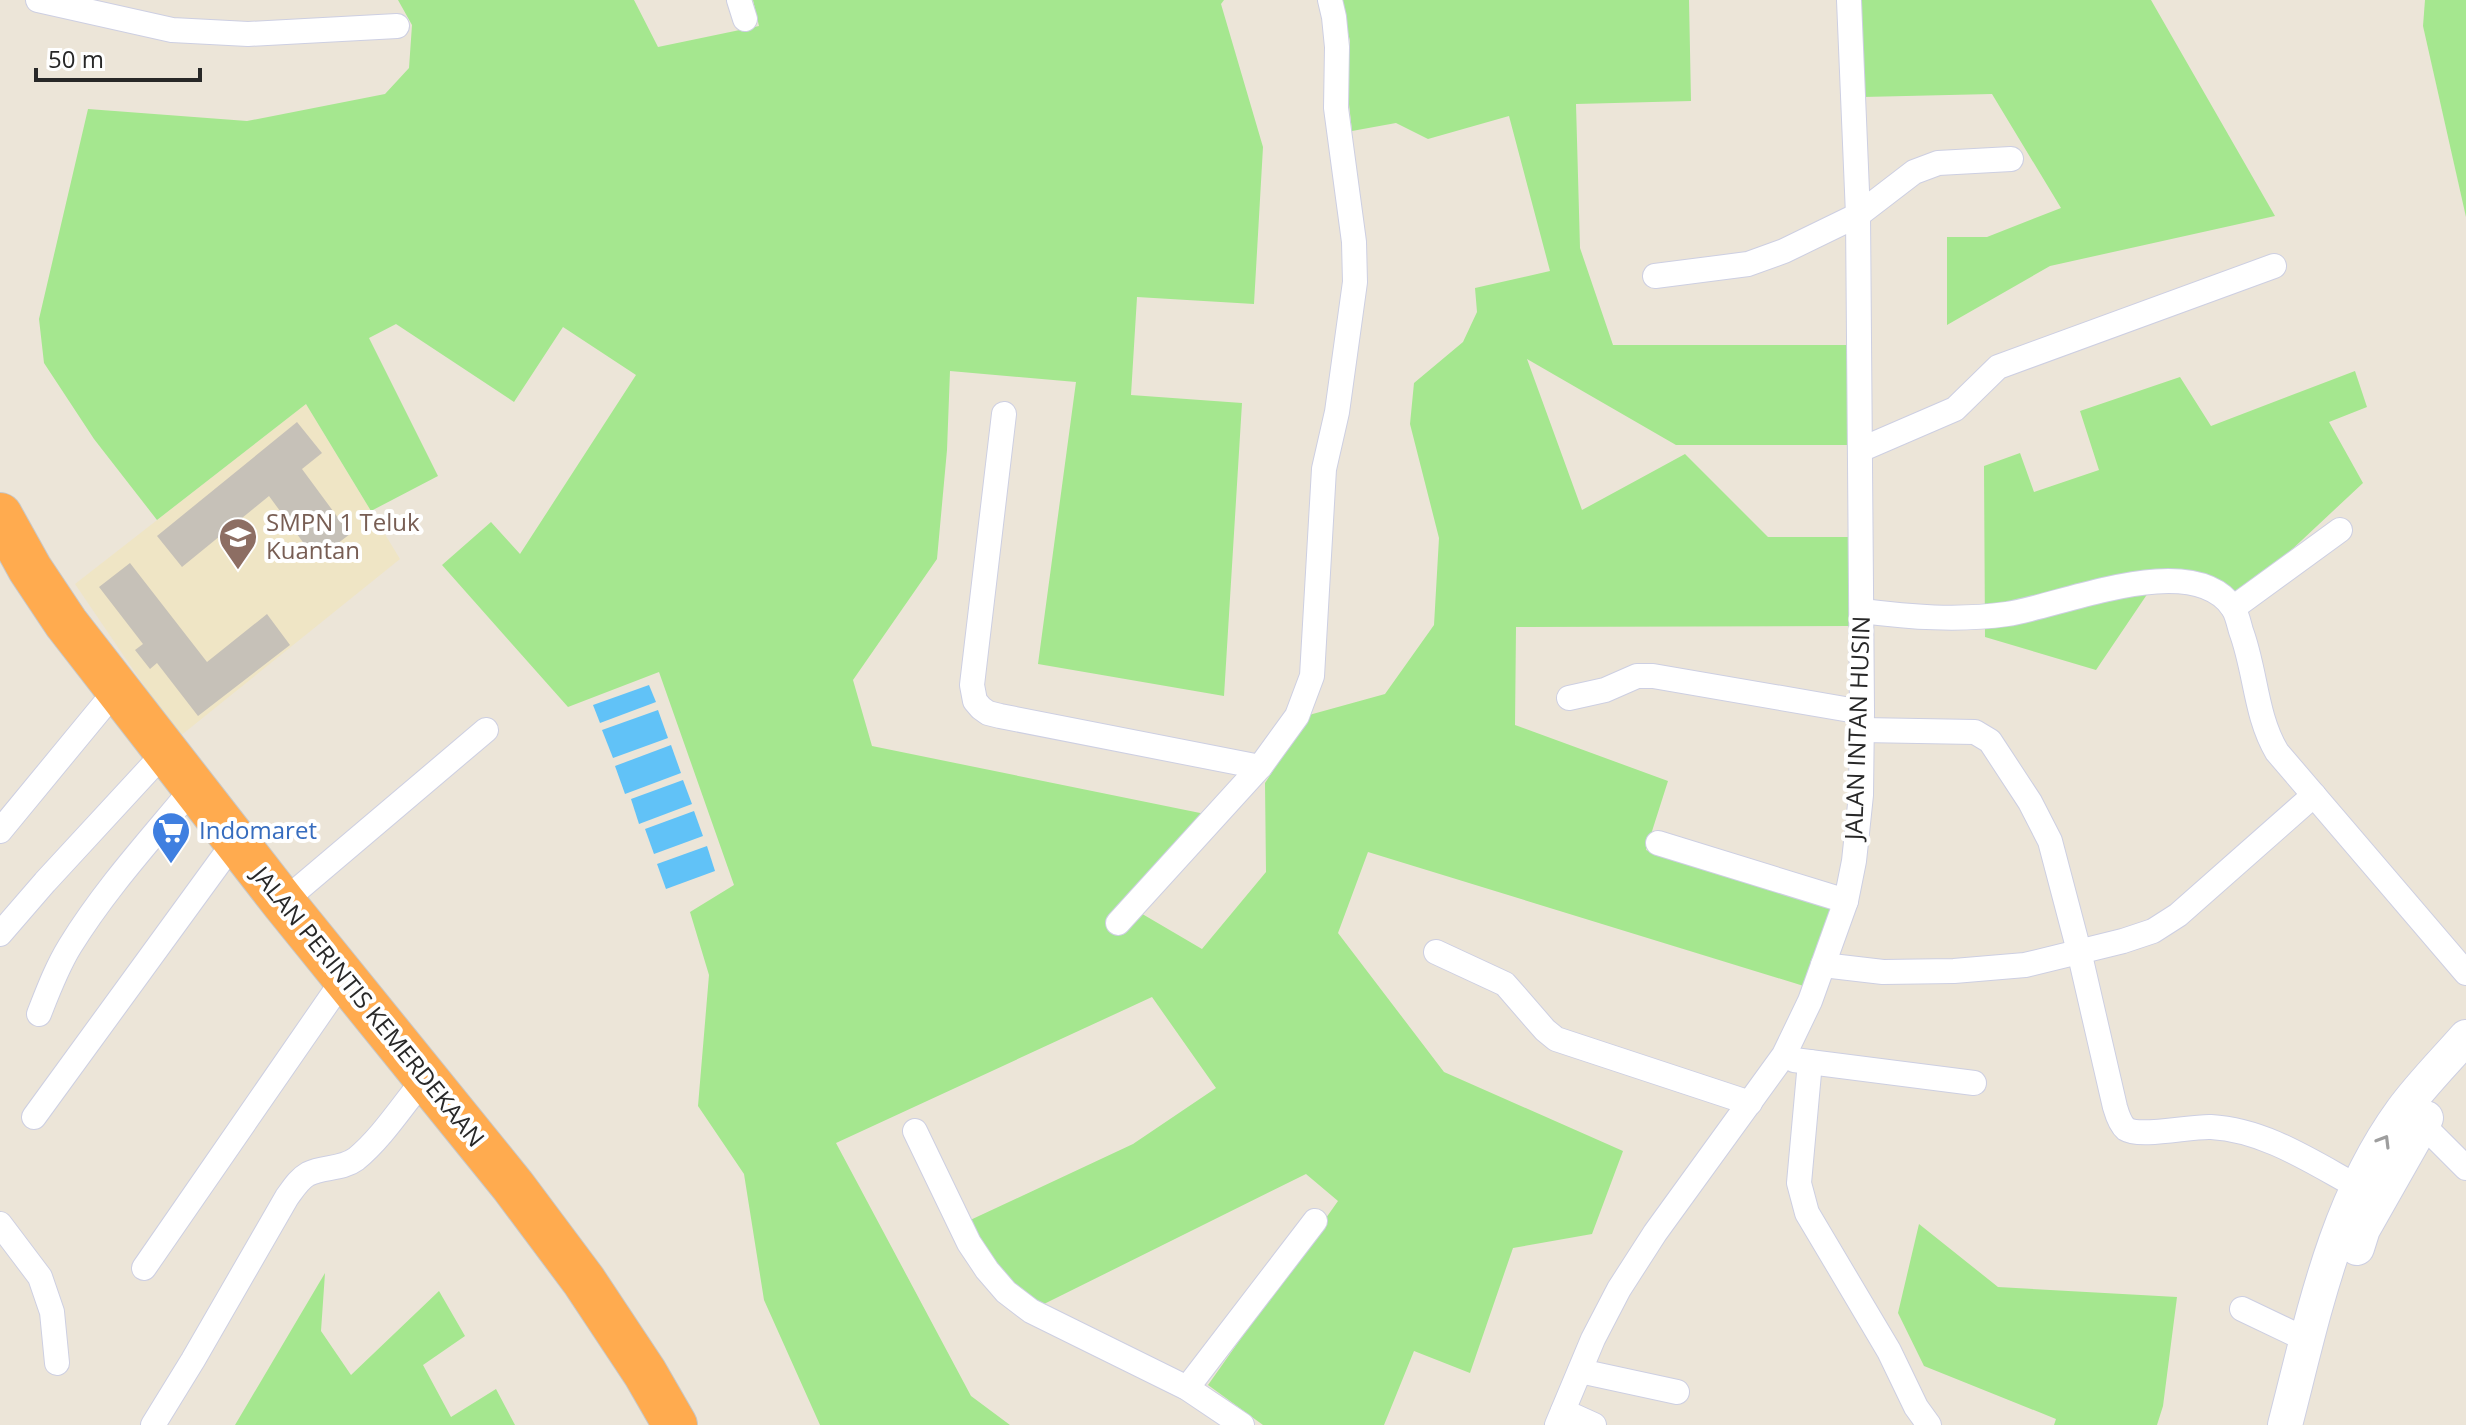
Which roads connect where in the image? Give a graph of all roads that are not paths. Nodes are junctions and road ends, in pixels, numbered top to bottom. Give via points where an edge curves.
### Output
1 (38, 0) edge
2 (1330, 0) edge
3 (1849, 0) edge
4 (397, 26) dead end
5 (2011, 159) dead end
6 (1858, 215) junction
7 (2274, 266) dead end
8 (1655, 276) dead end
9 (1004, 414) dead end
10 (1860, 450) junction
11 (0, 515) edge
12 (2340, 530) dead end
13 (2233, 608) junction
14 (1862, 611) junction
15 (117, 689) junction
16 (1569, 698) dead end
17 (1862, 721) junction
18 (486, 730) dead end
19 (165, 752) junction
20 (1260, 767) junction
21 (193, 788) junction
22 (2314, 795) junction
23 (0, 831) edge
24 (235, 841) junction
25 (1658, 843) dead end
26 (1846, 901) junction
27 (283, 902) junction
28 (1118, 923) dead end
29 (0, 934) edge
30 (2079, 951) junction
31 (1436, 952) dead end
32 (1823, 965) junction
33 (2466, 973) edge
34 (345, 977) junction
35 (39, 1014) dead end
36 (2466, 1037) edge
37 (1782, 1059) junction
38 (1810, 1062) junction
39 (2466, 1073) edge
40 (426, 1077) junction
41 (1974, 1083) dead end
42 (1750, 1103) junction
43 (34, 1117) dead end
44 (2421, 1123) junction
45 (915, 1131) dead end
46 (2466, 1168) edge
47 (2358, 1187) junction
48 (1315, 1221) dead end
49 (0, 1224) edge
50 (144, 1268) dead end
51 (2242, 1309) dead end
52 (2307, 1340) junction
53 (57, 1363) dead end
54 (1580, 1371) junction
55 (1187, 1388) junction
56 (1677, 1392) dead end
57 (1560, 1418) edge
58 (153, 1425) edge
59 (675, 1425) edge
60 (1242, 1425) edge
61 (1594, 1425) edge
62 (1929, 1425) edge
63 (2285, 1425) edge
64 (2309, 1425) edge

1 - 4 street via 172,30 248,34
2 - 20 street via 1355,282 1324,469 1312,676 1297,716
3 - 6 street, JALAN INTAN HUSIN
5 - 6 street via 1938,163 1914,172
6 - 8 street via 1748,264
6 - 10 street, JALAN INTAN HUSIN
7 - 10 street via 1998,367 1955,409
9 - 20 street via 977,629 975,701 1000,716
10 - 14 street, JALAN INTAN HUSIN
11 - 15 highway, JALAN PERINTIS KEMERDEKAAN via 66,623
12 - 13 street
13 - 14 street via 2198,586 2152,581 2009,614 1926,618
13 - 22 street via 2268,738
14 - 17 street, JALAN INTAN HUSIN
15 - 19 highway, JALAN PERINTIS KEMERDEKAAN
15 - 23 street
16 - 17 street via 1646,676
17 - 26 street, JALAN INTAN HUSIN via 1861,795
17 - 30 street via 1912,732 1965,730 1990,741 2050,841
18 - 27 street
19 - 21 highway, JALAN PERINTIS KEMERDEKAAN
19 - 29 street
20 - 28 street
21 - 24 highway, JALAN PERINTIS KEMERDEKAAN
21 - 35 street via 70,946
22 - 30 street via 2178,915 2153,931
22 - 33 street
24 - 27 highway, JALAN PERINTIS KEMERDEKAAN
24 - 43 street
25 - 26 street
26 - 32 street, JALAN INTAN HUSIN
27 - 34 highway, JALAN PERINTIS KEMERDEKAAN
30 - 32 street via 2025,965 1954,971 1883,972
30 - 47 street via 2117,1116 2126,1129 2143,1134 2211,1127 2239,1131 2280,1144
31 - 42 street via 1505,984 1556,1039
32 - 37 street, JALAN INTAN HUSIN
34 - 40 highway, JALAN PERINTIS KEMERDEKAAN
34 - 50 street
47 -> 36 main road via 2402,1111
37 - 38 street
37 - 42 street, JALAN INTAN HUSIN
38 - 41 street
38 - 62 street via 1799,1183 1807,1213
39 - 44 main road
40 - 58 street via 355,1159 301,1179
40 - 59 highway, JALAN PERINTIS KEMERDEKAAN via 584,1281
42 - 54 street, JALAN INTAN HUSIN via 1619,1289
44 - 46 street
44 - 64 main road via 2363,1229
45 - 55 street via 969,1243 1006,1292 1031,1311
47 - 52 main road via 2339,1228
48 - 55 street
49 - 53 street via 40,1277 52,1312
51 - 52 street
52 - 63 main road
54 - 56 street
54 - 57 street, JALAN INTAN HUSIN
55 - 60 street
57 - 61 street

